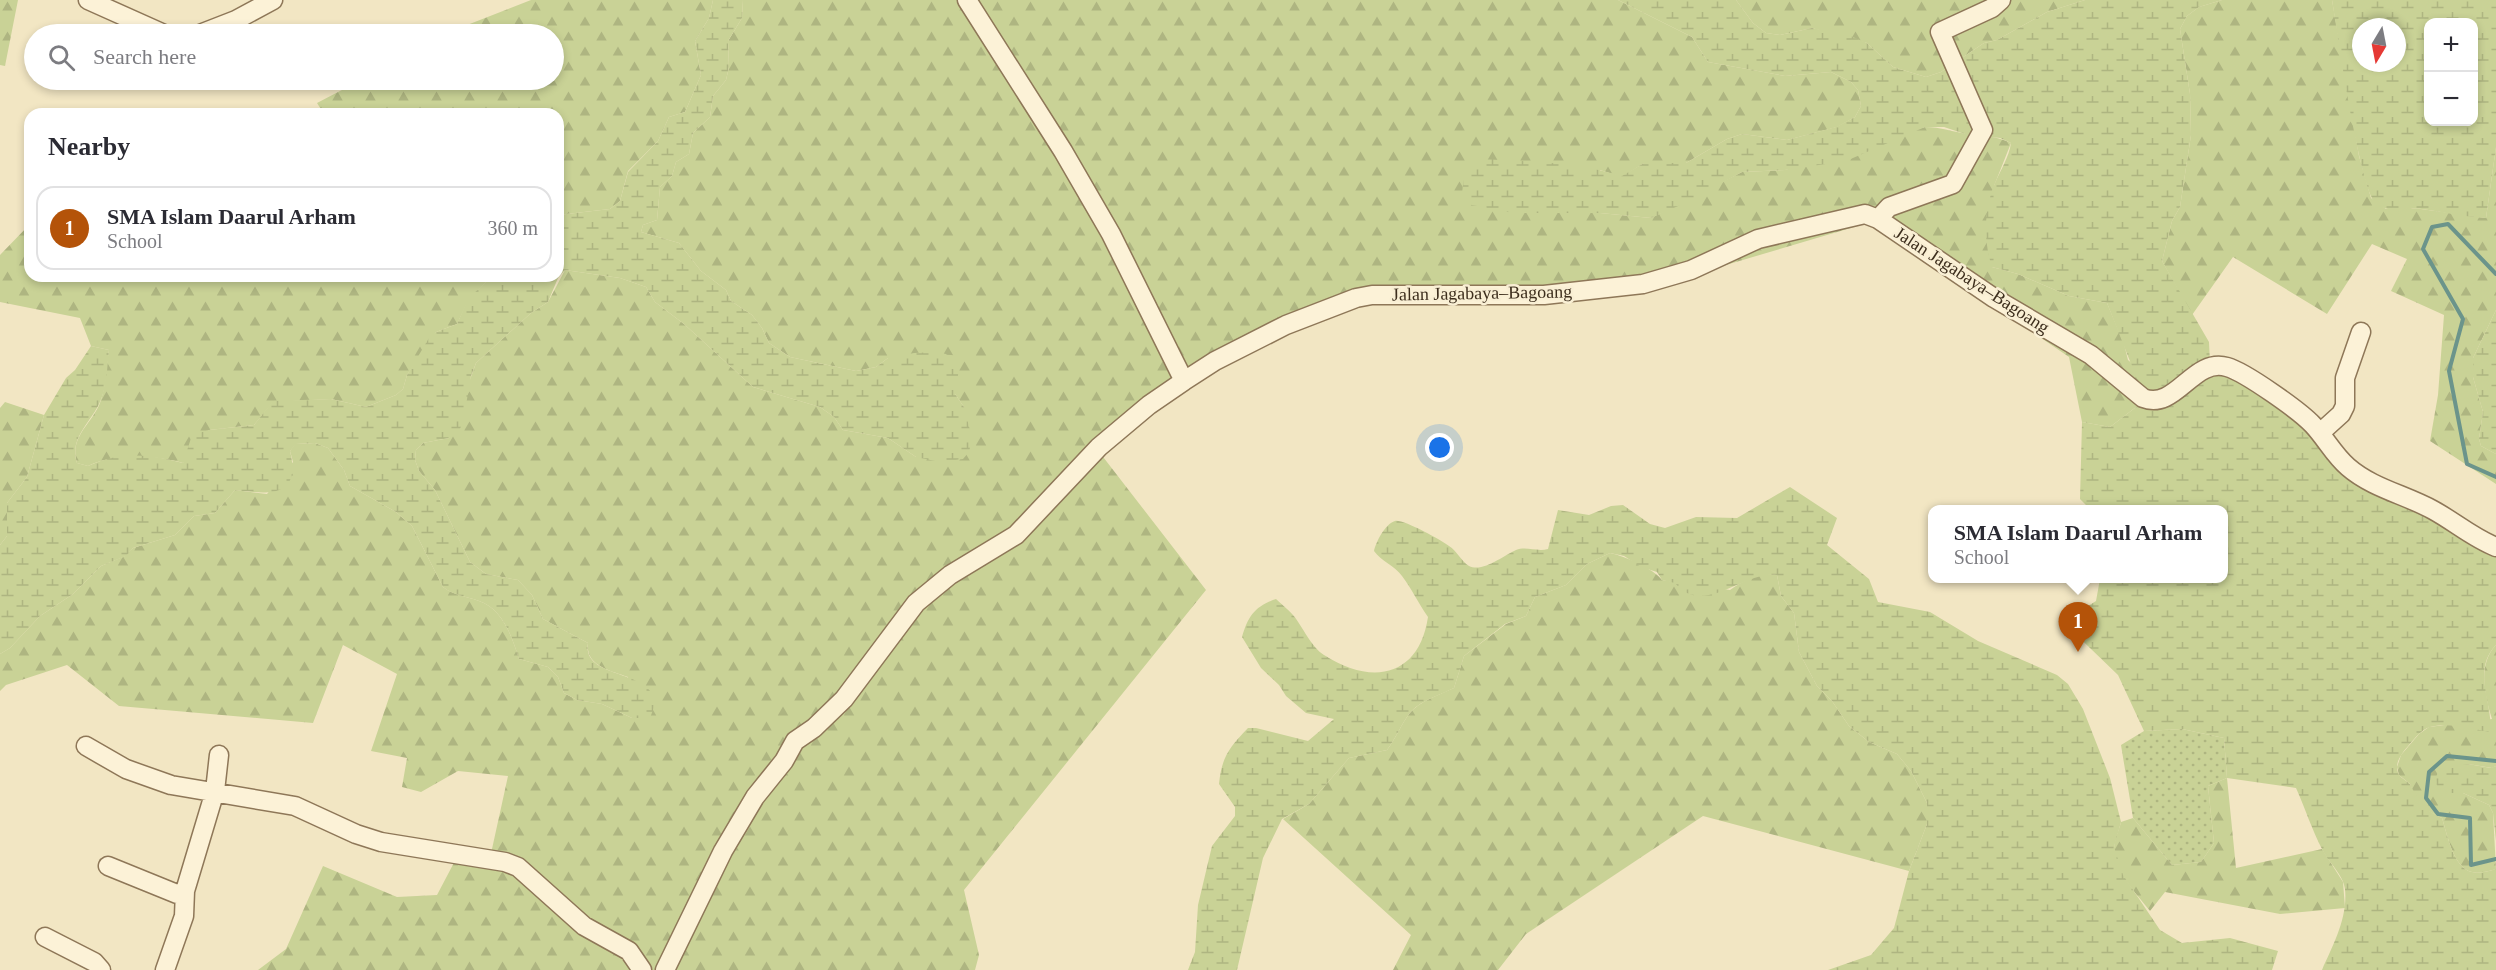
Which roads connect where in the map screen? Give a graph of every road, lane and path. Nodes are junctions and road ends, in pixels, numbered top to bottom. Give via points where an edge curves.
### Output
1 (88, 0) edge
2 (273, 0) edge
3 (967, 0) edge
4 (2001, 0) edge
5 (142, 24) edge
6 (226, 24) edge
7 (1878, 219) junction
8 (2361, 332) dead end
9 (1184, 381) junction
10 (2320, 433) junction
11 (2496, 547) edge
12 (86, 746) dead end
13 (219, 756) dead end
14 (215, 791) junction
15 (108, 867) dead end
16 (185, 891) junction
17 (45, 937) dead end
18 (101, 970) edge
19 (165, 970) edge
20 (642, 970) edge
21 (665, 970) edge

1 - 5 street
2 - 6 street
3 - 9 street via 1112,234
4 - 7 street via 1992,9 1940,32 1983,130 1953,184 1889,207
7 - 9 street, Jalan Jagabaya–Bagoang via 1857,214 1758,239 1691,270 1643,284 1544,295 1356,298 1286,325
7 - 10 street, Jalan Jagabaya–Bagoang via 1994,298 2091,355 2143,398 2163,400 2203,370 2228,367 2284,401
8 - 10 street via 2345,378 2345,406
9 - 21 street, Jalan Jagabaya–Bagoang via 1099,447 1016,535 950,575 916,603 844,699 795,741 755,797 723,851
10 - 11 street, Jalan Jagabaya–Bagoang via 2350,469
12 - 14 street via 146,777
13 - 14 street
14 - 16 street
14 - 20 street via 296,806 381,842 518,867 584,926 630,951
15 - 16 street via 177,894
16 - 19 street via 184,916
17 - 18 street via 94,962

